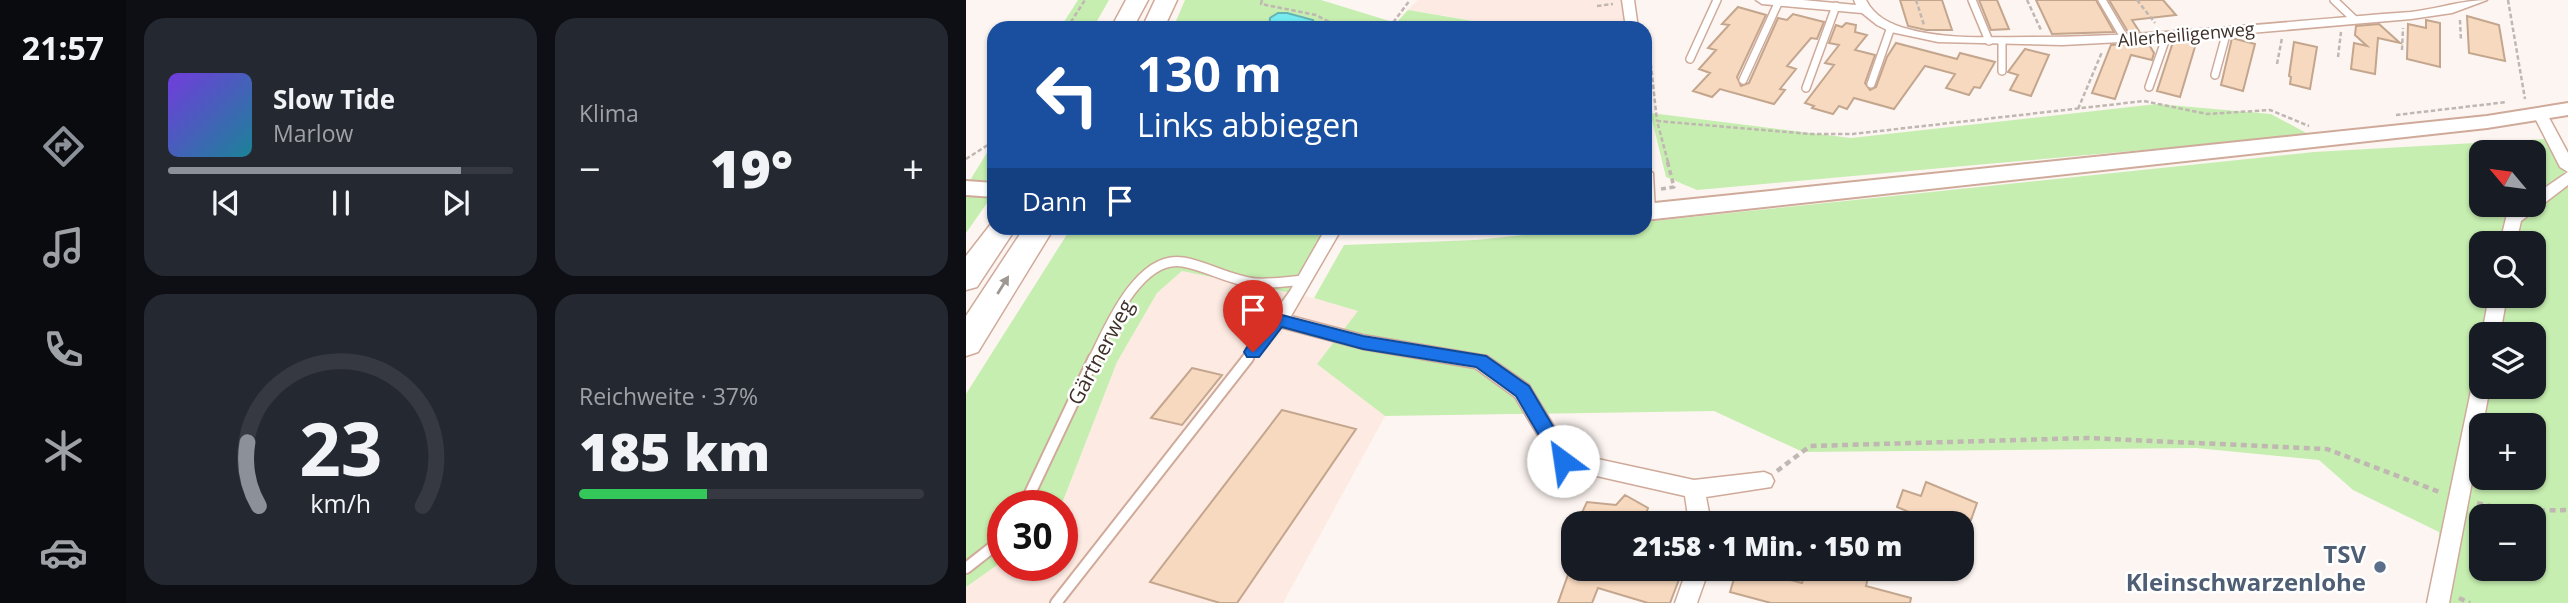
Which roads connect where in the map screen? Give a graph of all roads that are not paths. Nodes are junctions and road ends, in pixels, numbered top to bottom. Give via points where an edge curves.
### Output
1 (1137, 0) edge
2 (1166, 0) edge
3 (1629, 0) edge
4 (1717, 0) edge
5 (1762, 0) edge
6 (1972, 0) edge
7 (2102, 0) edge
8 (2334, 0) edge
9 (2481, 0) edge
10 (1779, 1) edge
11 (1862, 4) edge
12 (1836, 6) junction
13 (2348, 19) junction
14 (1126, 21) edge
15 (1156, 21) edge
16 (1631, 21) edge
17 (1891, 27) junction
18 (2227, 31) junction
19 (2166, 38) junction
20 (2125, 39) junction
21 (1995, 41) junction
22 (1690, 59) dead end
23 (2002, 71) dead end
24 (2215, 75) dead end
25 (1744, 80) dead end
26 (1871, 84) dead end
27 (2149, 88) dead end
28 (1806, 89) dead end
29 (2568, 109) edge
30 (2540, 114) junction
31 (2568, 167) edge
32 (2568, 177) edge
33 (966, 188) edge
34 (987, 190) edge
35 (2546, 194) edge
36 (1652, 211) edge
37 (996, 235) edge
38 (1035, 235) edge
39 (1330, 235) edge
40 (966, 279) edge
41 (1305, 280) junction
42 (1278, 320) junction
43 (966, 343) edge
44 (2478, 399) edge
45 (1764, 481) road end
46 (1694, 489) junction
47 (1032, 490) edge
48 (1698, 511) edge
49 (987, 552) edge
50 (966, 568) edge
51 (1694, 581) edge
52 (1056, 603) edge
53 (1686, 603) edge
54 (2438, 603) edge

1 - 14 highway
2 - 15 highway
3 - 16 street
4 - 22 lane
5 - 10 street, Allerheiligenweg
6 - 21 lane
7 - 20 lane
8 - 13 lane
9 - 13 street, Allerheiligenweg via 2459,7
10 - 12 street, Allerheiligenweg
10 - 25 lane
11 - 12 street, Allerheiligenweg
11 - 17 street, Allerheiligenweg
12 - 28 lane
13 - 18 street, Allerheiligenweg
17 - 21 street, Allerheiligenweg via 1928,37
17 - 26 lane
18 - 19 street, Allerheiligenweg
18 - 24 lane
19 - 20 street, Allerheiligenweg
19 - 27 lane
20 - 21 street, Allerheiligenweg
21 - 23 lane
29 - 30 main road
30 - 31 street
30 - 36 main road
32 - 35 street
33 - 34 main road
37 - 40 highway
43 -> 38 highway
39 - 41 street
41 - 42 street
41 - 47 lane, Gärtnerweg via 1255,283 1180,261 1155,267 1137,284 1110,325
42 - 46 street via 1363,342 1480,361 1522,391 1563,461
42 - 52 lane
44 - 54 street
45 - 46 street
46 - 48 street
49 - 50 lane
51 - 53 street

